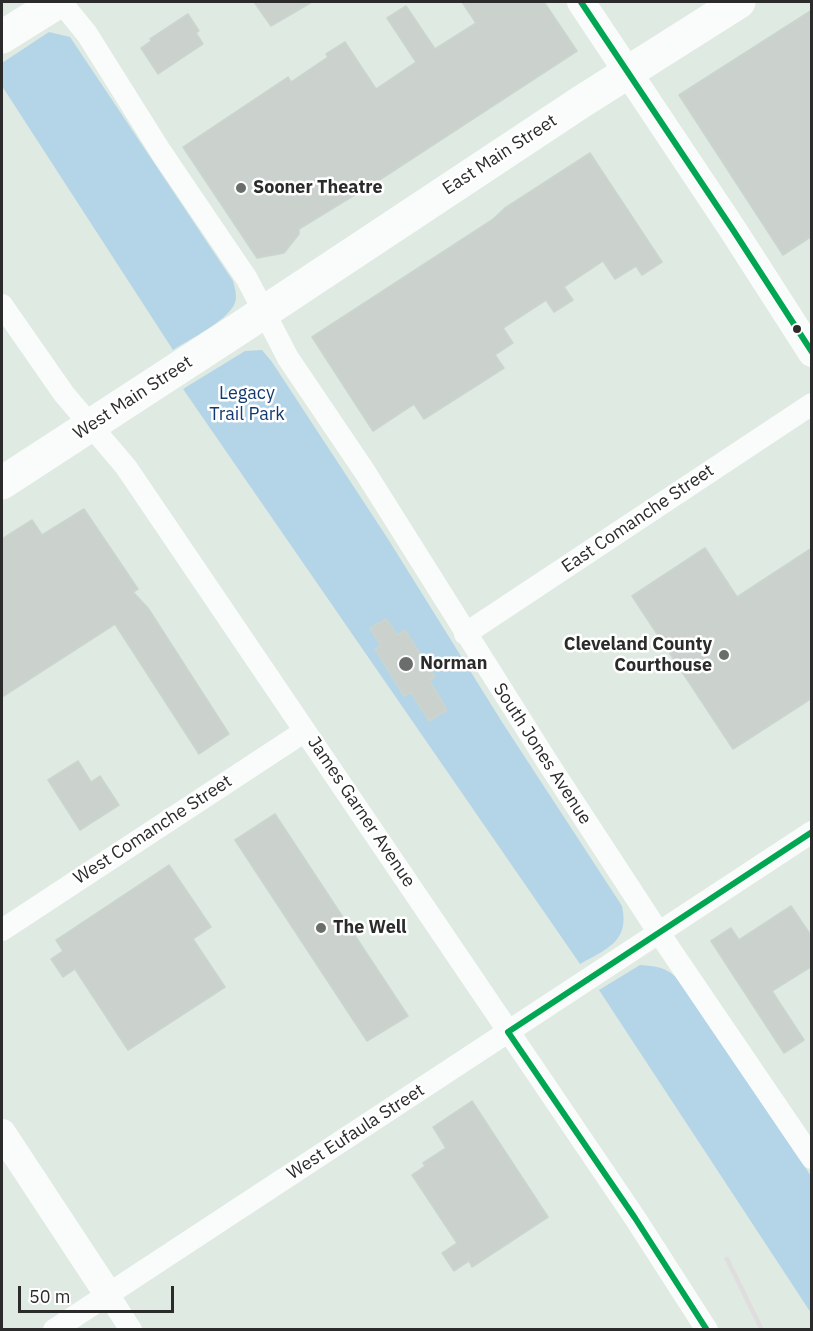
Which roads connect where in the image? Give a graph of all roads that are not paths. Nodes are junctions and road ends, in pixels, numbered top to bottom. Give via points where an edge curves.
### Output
1 (60, 2) edge
2 (581, 2) edge
3 (739, 2) edge
4 (2, 37) edge
5 (627, 72) junction
6 (2, 304) edge
7 (264, 312) junction
8 (812, 354) edge
9 (812, 404) edge
10 (90, 424) junction
11 (2, 483) edge
12 (465, 634) junction
13 (306, 731) junction
14 (812, 832) edge
15 (2, 930) edge
16 (659, 933) junction
17 (508, 1032) junction
18 (2, 1133) edge
19 (812, 1158) edge
20 (108, 1294) junction
21 (54, 1329) edge
22 (131, 1329) edge
23 (708, 1329) edge

1 - 4 main road
1 - 7 street, South Jones Avenue via 87,34 247,279
2 - 5 street
3 - 5 main road, East Main Street
5 - 7 main road, East Main Street
5 - 8 street
6 - 10 street, James Garner Avenue via 64,394
7 - 10 main road, West Main Street
7 - 12 street, South Jones Avenue via 282,348 365,472
9 - 12 street, East Comanche Street
10 - 11 main road, West Main Street
10 - 13 street, James Garner Avenue via 126,467
12 - 16 street, South Jones Avenue
13 - 15 street, West Comanche Street
13 - 17 street, James Garner Avenue
14 - 16 street, West Eufaula Street
16 - 17 street, West Eufaula Street
16 - 19 street, South Jones Avenue
17 - 20 street, West Eufaula Street
17 - 23 street, James Garner Avenue
18 - 20 street
20 - 21 street, West Eufaula Street
20 - 22 street

